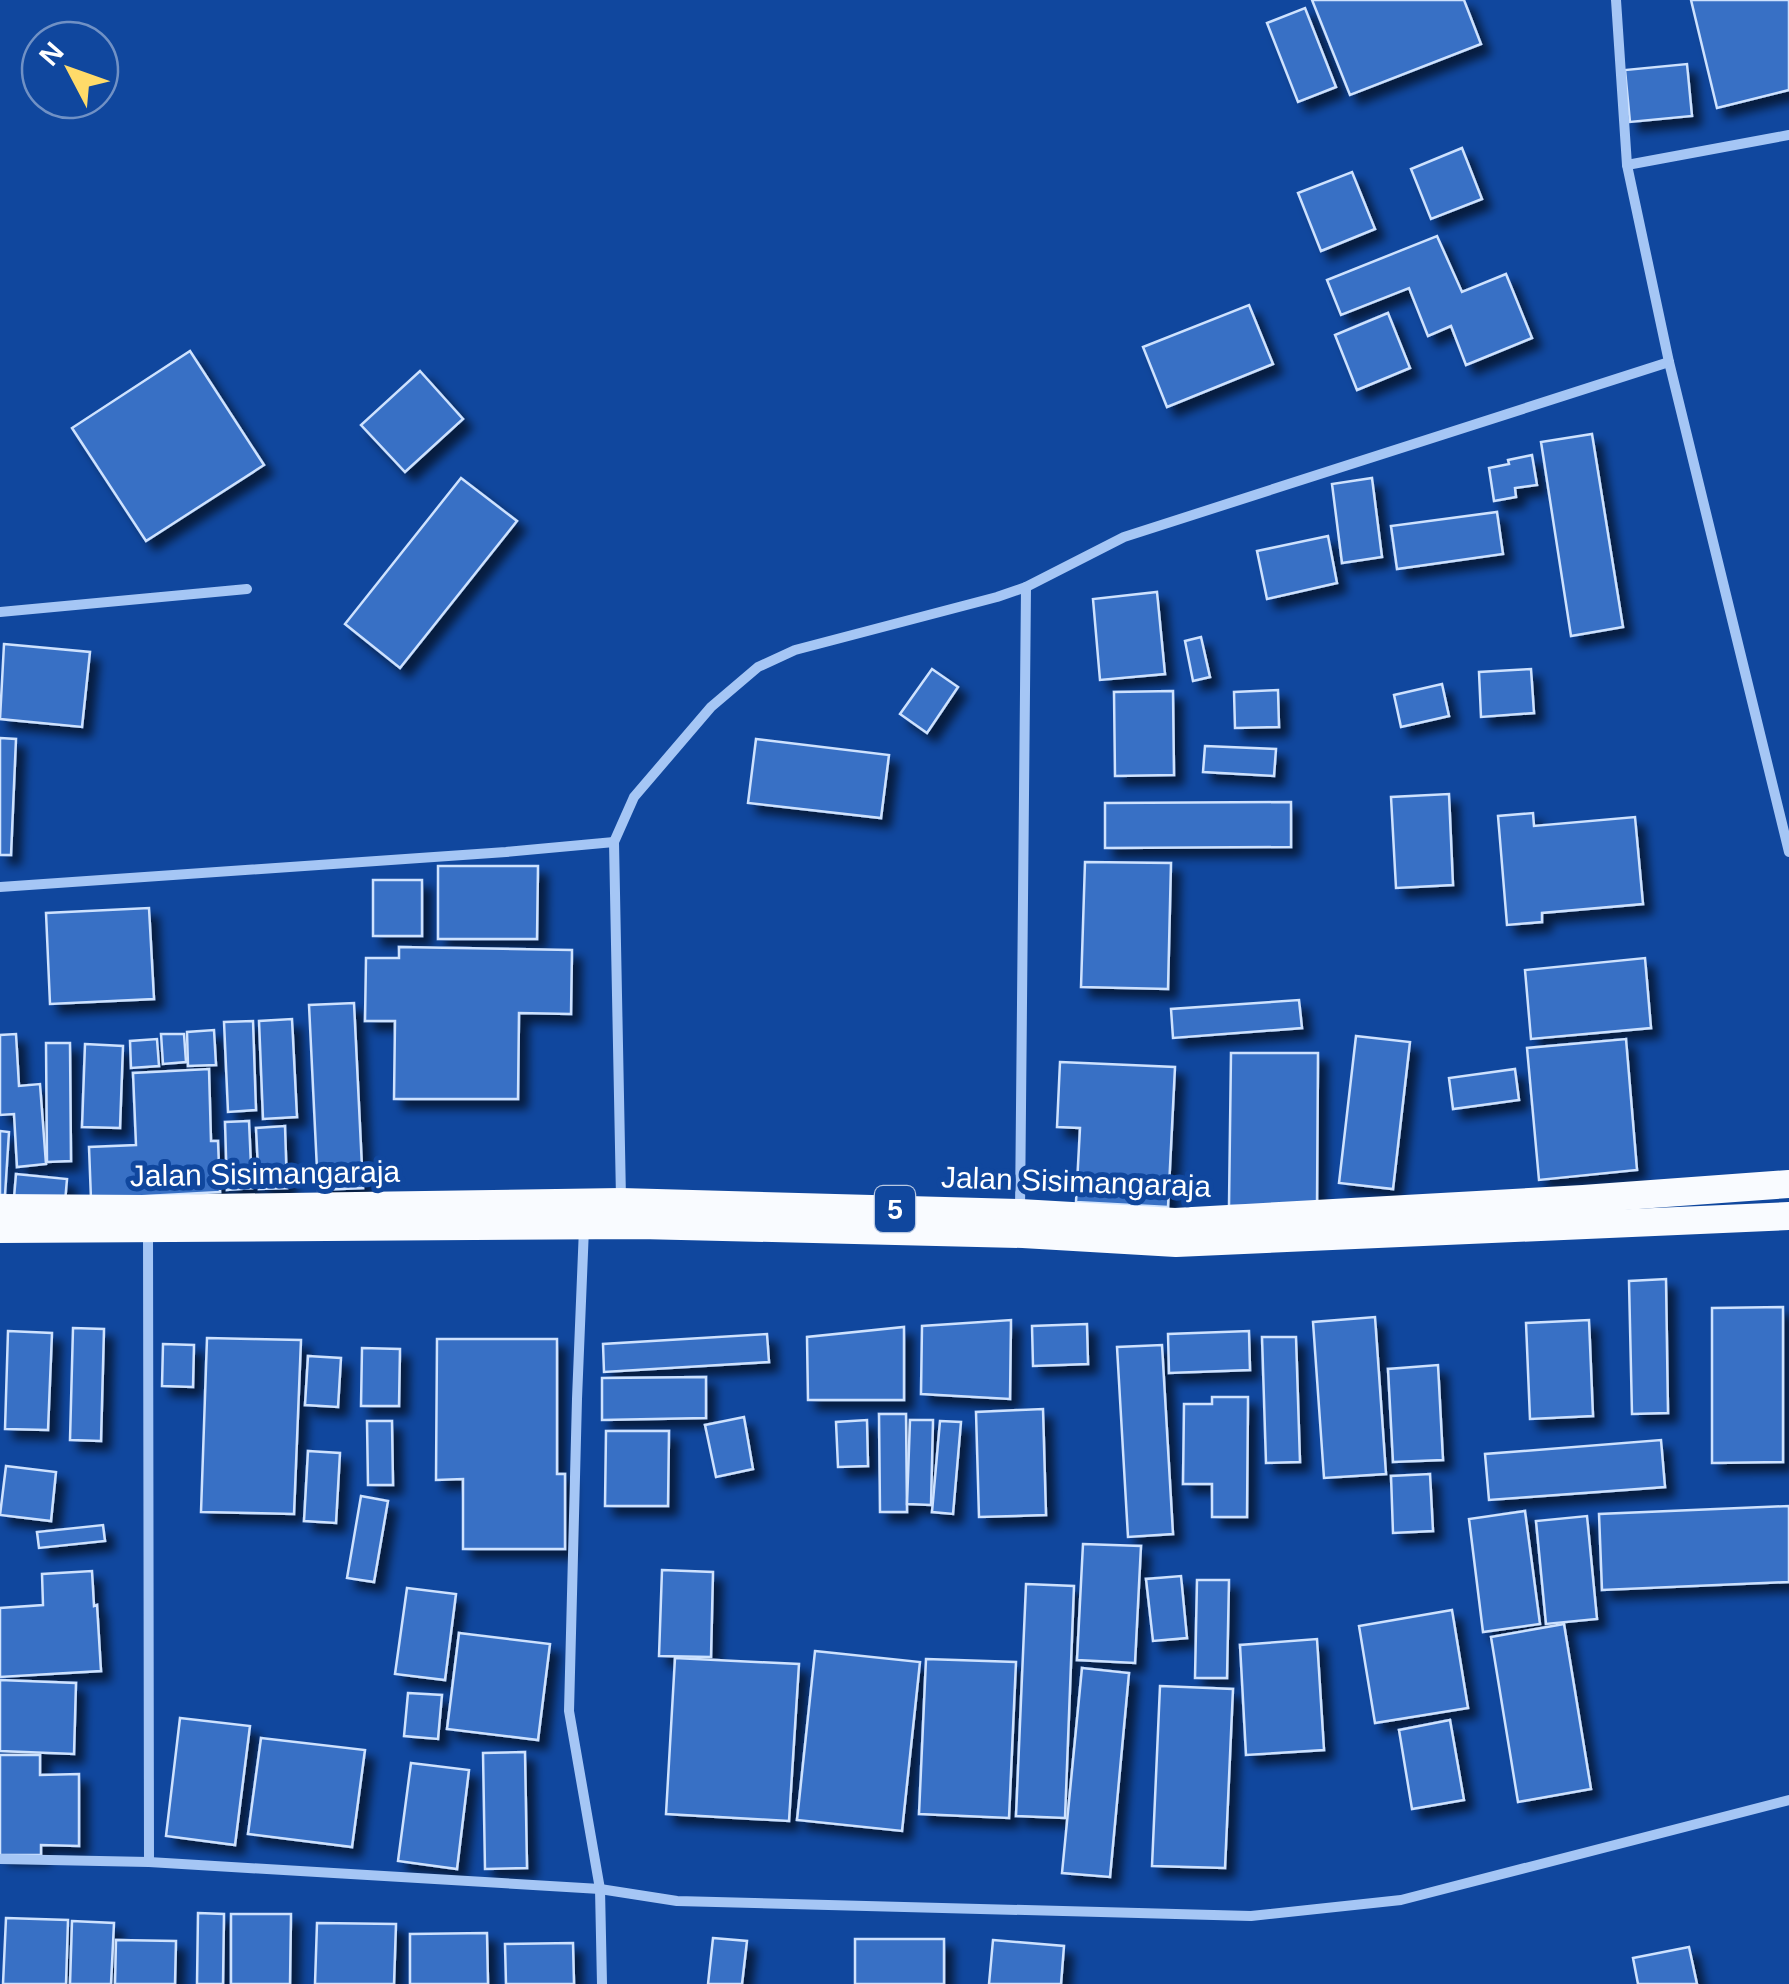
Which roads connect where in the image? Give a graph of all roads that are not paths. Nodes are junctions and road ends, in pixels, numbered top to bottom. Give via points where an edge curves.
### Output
1 (1616, 0) edge
2 (1789, 135) edge
3 (1627, 165) junction
4 (1669, 362) junction
5 (1026, 587) junction
6 (247, 589) dead end
7 (0, 612) edge
8 (614, 842) junction
9 (1789, 852) edge
10 (0, 887) edge
11 (1789, 1184) edge
12 (621, 1202) junction
13 (0, 1208) edge
14 (1020, 1213) junction
15 (1789, 1216) edge
16 (584, 1226) junction
17 (0, 1229) edge
18 (148, 1229) junction
19 (1789, 1800) edge
20 (0, 1859) edge
21 (149, 1862) junction
22 (600, 1889) junction
23 (602, 1984) edge

1 - 3 street
2 - 3 street
3 - 4 street
4 - 5 street via 1124,537
4 - 9 street
5 - 8 street via 795,650 758,667 710,707 634,796
5 - 14 street
6 - 7 street
8 - 10 street
8 - 12 street
11 - 14 highway, Jalan Sisimangaraja / 5 via 1175,1222
12 - 13 highway, Jalan Sisimangaraja / 5
12 - 14 highway, Jalan Sisimangaraja / 5
15 - 16 highway, Jalan Sisimangaraja / 5 via 1176,1243
16 - 18 highway, Jalan Sisimangaraja / 5
16 - 22 street via 569,1711
17 - 18 highway, Jalan Sisimangaraja / 5
18 - 21 street
19 - 22 street via 1401,1900 1251,1916 677,1901
20 - 21 street
21 - 22 street
22 - 23 street

